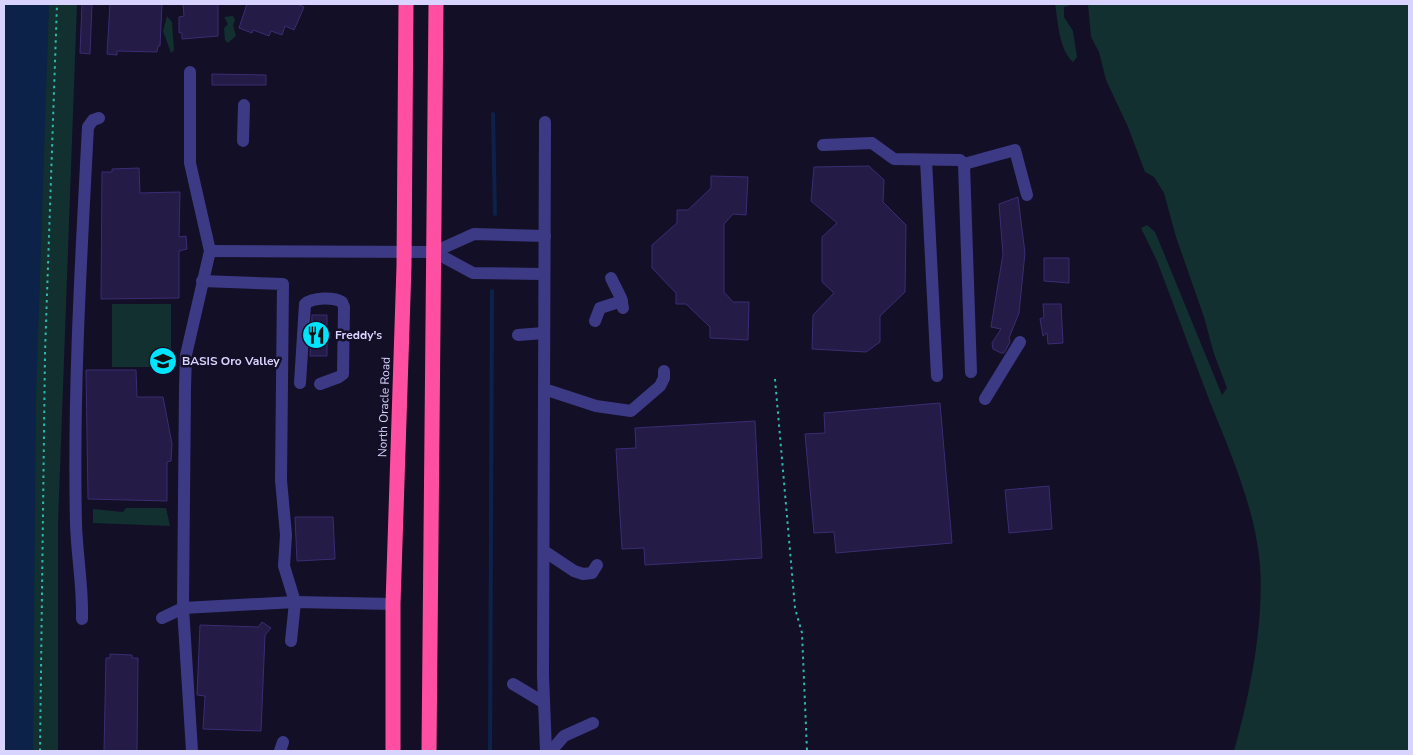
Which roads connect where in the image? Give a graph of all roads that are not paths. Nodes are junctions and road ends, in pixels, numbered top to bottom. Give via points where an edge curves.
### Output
1 (406, 4) edge
2 (436, 4) edge
3 (190, 72) dead end
4 (244, 105) dead end
5 (99, 118) dead end
6 (545, 122) dead end
7 (244, 141) dead end
8 (823, 145) dead end
9 (926, 160) junction
10 (964, 164) junction
11 (1027, 195) dead end
12 (545, 236) junction
13 (210, 251) junction
14 (404, 252) junction
15 (434, 252) junction
16 (544, 274) junction
17 (611, 278) dead end
18 (202, 281) junction
19 (595, 321) dead end
20 (544, 333) junction
21 (518, 335) dead end
22 (1020, 342) dead end
23 (664, 371) dead end
24 (971, 372) dead end
25 (937, 376) dead end
26 (300, 383) dead end
27 (320, 384) dead end
28 (544, 389) junction
29 (985, 399) dead end
30 (544, 551) junction
31 (597, 565) dead end
32 (294, 602) junction
33 (393, 604) junction
34 (183, 608) junction
35 (162, 618) dead end
36 (82, 619) dead end
37 (291, 641) dead end
38 (513, 684) dead end
39 (543, 706) junction
40 (593, 723) dead end
41 (192, 751) edge
42 (393, 751) edge
43 (429, 751) edge
44 (546, 751) edge
45 (552, 751) edge

1 - 14 highway, North Oracle Road
2 - 15 highway
3 - 13 street via 190,163
4 - 7 street
5 - 36 street via 88,127 77,334 76,526 83,594
6 - 12 street
8 - 9 street via 872,143 894,159
9 - 10 street via 960,160
9 - 25 street
10 - 11 street via 1015,150
10 - 24 street
12 - 15 street via 474,234
12 - 16 street
13 - 14 street
13 - 18 street
14 - 15 street
14 - 33 highway, North Oracle Road
15 - 16 street via 474,273
15 - 43 highway
16 - 20 street
17 - 19 street via 622,304 600,308
18 - 32 street via 283,284 281,480 286,535 284,566
18 - 34 street via 186,355
20 - 21 street
20 - 28 street
22 - 29 street
23 - 28 street via 660,386 630,411 596,406
26 - 27 street via 305,304 314,299 338,300 344,307 343,374
28 - 30 street
30 - 31 street via 583,574 592,573
30 - 39 street
32 - 33 street
32 - 34 street
32 - 37 street
33 - 42 highway, North Oracle Road
34 - 35 street
34 - 41 street
38 - 39 street
39 - 44 street
40 - 45 street via 564,736

